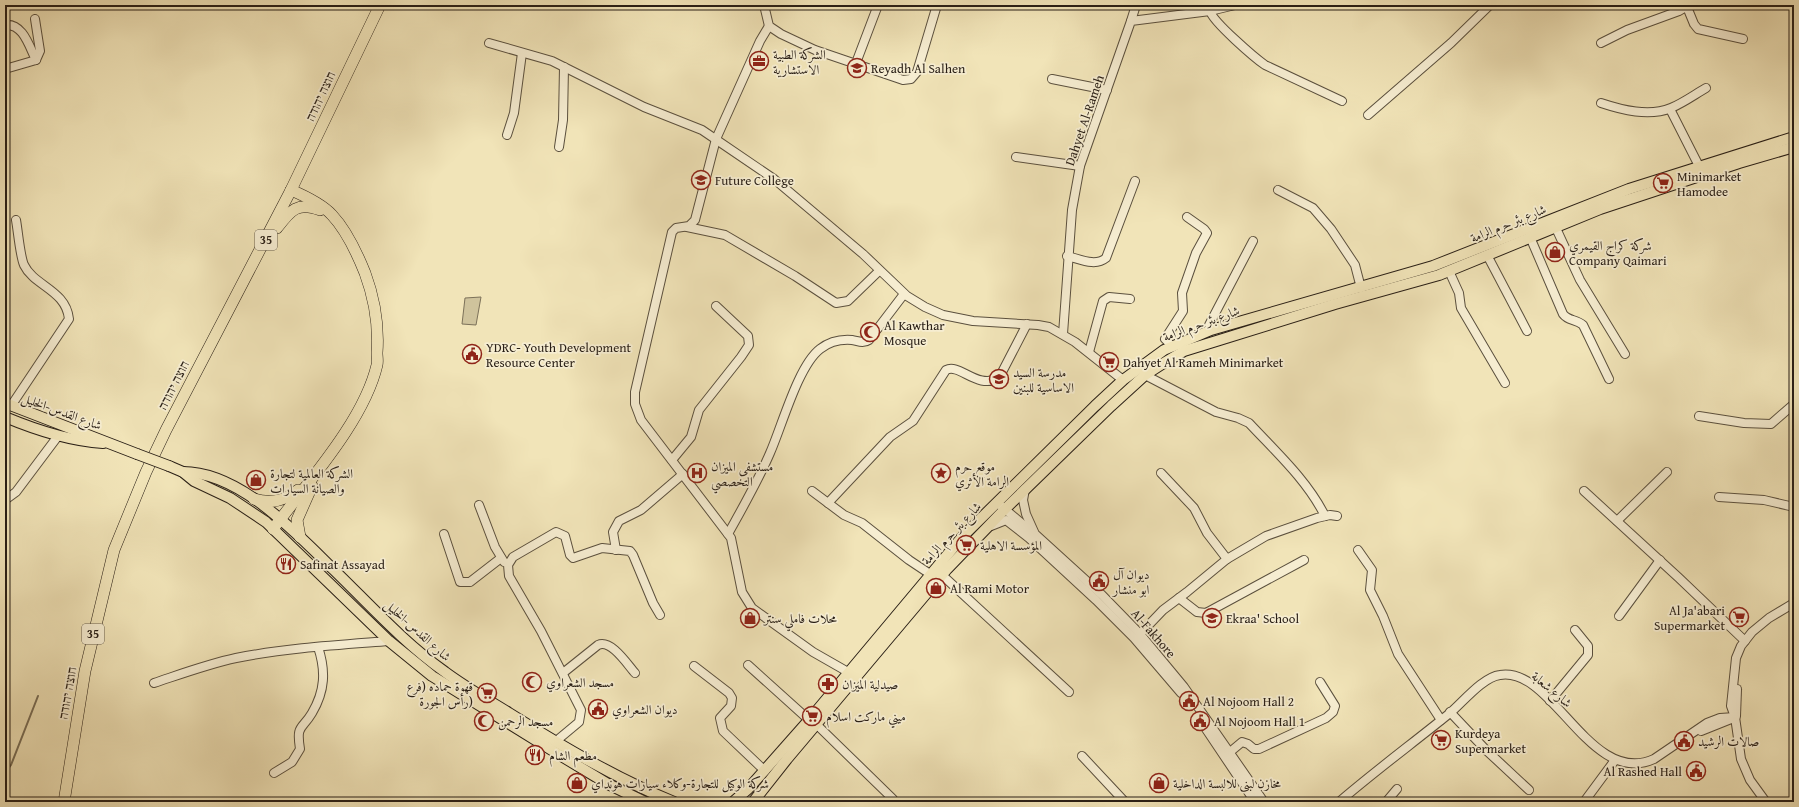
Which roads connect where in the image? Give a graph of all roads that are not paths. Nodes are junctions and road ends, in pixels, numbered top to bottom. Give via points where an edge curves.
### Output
1 (380, 5) edge
2 (764, 5) edge
3 (878, 5) edge
4 (937, 5) edge
5 (1136, 5) edge
6 (1235, 5) edge
7 (1490, 5) edge
8 (1688, 6) edge
9 (1210, 8) edge
10 (35, 19) dead end
11 (1131, 21) junction
12 (5, 25) edge
13 (769, 26) junction
14 (1742, 39) dead end
15 (489, 43) dead end
16 (1601, 43) dead end
17 (522, 53) junction
18 (36, 60) junction
19 (856, 63) junction
20 (564, 67) junction
21 (5, 69) edge
22 (1052, 79) dead end
23 (1706, 88) dead end
24 (1107, 90) junction
25 (1342, 101) dead end
26 (1601, 103) dead end
27 (1670, 108) junction
28 (1368, 115) dead end
29 (321, 128) junction
30 (507, 135) dead end
31 (1794, 137) edge
32 (716, 139) junction
33 (1794, 147) edge
34 (559, 148) dead end
35 (1016, 157) dead end
36 (1080, 166) junction
37 (1700, 168) junction
38 (1135, 181) dead end
39 (291, 190) junction
40 (1278, 190) dead end
41 (332, 214) junction
42 (1187, 217) dead end
43 (16, 220) dead end
44 (1555, 226) junction
45 (687, 227) junction
46 (1530, 237) junction
47 (1253, 241) dead end
48 (261, 249) junction
49 (1487, 255) junction
50 (1067, 256) junction
51 (879, 271) junction
52 (1449, 271) junction
53 (1361, 288) junction
54 (904, 294) junction
55 (1130, 299) dead end
56 (716, 306) dead end
57 (1027, 324) junction
58 (1211, 330) junction
59 (1527, 331) dead end
60 (1063, 334) junction
61 (1173, 347) junction
62 (1089, 352) junction
63 (1625, 354) dead end
64 (1145, 376) junction
65 (1609, 379) dead end
66 (1123, 380) junction
67 (1505, 383) dead end
68 (1794, 404) edge
69 (8, 405) edge
70 (5, 416) edge
71 (1699, 416) dead end
72 (58, 436) junction
73 (111, 443) junction
74 (672, 460) junction
75 (182, 472) junction
76 (1667, 472) dead end
77 (1161, 473) dead end
78 (314, 474) junction
79 (683, 474) junction
80 (1026, 489) junction
81 (812, 491) dead end
82 (1584, 491) dead end
83 (1719, 497) dead end
84 (254, 499) junction
85 (5, 500) edge
86 (828, 503) junction
87 (996, 503) junction
88 (479, 505) dead end
89 (1794, 507) edge
90 (1005, 509) junction
91 (1325, 516) junction
92 (1337, 516) dead end
93 (281, 518) junction
94 (1006, 520) junction
95 (1617, 521) junction
96 (273, 528) junction
97 (987, 528) junction
98 (444, 534) dead end
99 (728, 534) junction
100 (1035, 534) junction
101 (300, 537) junction
102 (616, 550) junction
103 (1358, 550) dead end
104 (501, 558) junction
105 (1227, 558) junction
106 (1304, 560) dead end
107 (1660, 560) junction
108 (508, 568) junction
109 (930, 574) junction
110 (942, 575) junction
111 (1179, 598) junction
112 (1794, 603) edge
113 (660, 615) dead end
114 (1619, 616) dead end
115 (1575, 630) dead end
116 (1140, 634) junction
117 (389, 641) junction
118 (1745, 641) junction
119 (318, 647) junction
120 (748, 665) dead end
121 (694, 666) dead end
122 (848, 672) junction
123 (562, 673) junction
124 (635, 673) dead end
125 (1320, 682) dead end
126 (154, 683) dead end
127 (1069, 692) dead end
128 (1550, 701) junction
129 (1450, 712) junction
130 (1735, 717) junction
131 (1441, 720) junction
132 (813, 723) junction
133 (555, 742) junction
134 (1230, 752) junction
135 (1082, 756) dead end
136 (1615, 760) junction
137 (765, 771) junction
138 (274, 773) dead end
139 (1397, 789) dead end
140 (1529, 790) dead end
141 (893, 799) dead end
142 (64, 802) edge
143 (645, 802) edge
144 (674, 802) edge
145 (733, 802) edge
146 (753, 802) edge
147 (1125, 802) edge
148 (1255, 802) edge
149 (1264, 802) edge
150 (1339, 802) edge
151 (1386, 802) edge
152 (1584, 802) edge
153 (1766, 802) edge

1 - 29 highway, חוצה יהודה / 35
2 - 13 street
3 - 19 street
4 - 19 street via 917,72 913,77 901,80
5 - 11 street, Dahyet Al-Rameh
6 - 9 street
7 - 28 street via 1451,43
8 - 14 street via 1698,29
8 - 16 street
9 - 11 street
9 - 25 street via 1254,57 1265,65
10 - 18 street via 40,51
11 - 24 street, Dahyet Al-Rameh
12 - 18 street via 12,24 19,28
13 - 19 street via 815,50
13 - 32 street via 756,48
15 - 17 street
17 - 20 street
17 - 30 street via 514,113
18 - 21 street
20 - 32 street via 644,107 702,130
20 - 34 street via 563,120
22 - 24 street
23 - 27 street
24 - 36 street, Dahyet Al-Rameh
26 - 27 street via 1623,110 1649,112
27 - 37 street
29 - 39 highway, חוצה יהודה / 35
29 - 41 highway via 302,180 310,195
31 - 37 main road, شارع بئر حرم الرامة
32 - 45 street via 695,220
32 - 51 street via 774,179 863,254
33 - 44 main road, شارع بئر حرم الرامة via 1646,193
35 - 36 street
36 - 50 street, Dahyet Al-Rameh
37 - 53 main road, شارع بئر حرم الرامة via 1629,190 1433,266
38 - 50 street via 1106,258 1094,263
39 - 41 highway
39 - 48 highway, חוצה יהודה / 35
40 - 53 street via 1313,208 1322,218 1355,266
41 - 48 highway via 303,205 292,210
41 - 78 highway via 352,245 370,288 377,316 377,364 371,387 352,423
42 - 61 street via 1207,233 1196,252 1182,292 1183,312 1165,339
43 - 69 street via 24,266 62,301 68,309 69,319
44 - 46 main road, شارع بئر حرم الرامة
44 - 63 street via 1580,280
45 - 51 street via 725,235 836,303 848,300
45 - 74 street via 676,228 671,233 635,398 641,420
46 - 49 main road, شارع بئر حرم الرامة
46 - 65 street via 1563,314 1569,320 1578,321 1583,325
47 - 58 street via 1209,325
48 - 142 highway, חוצה יהודה / 35 via 169,424 114,550 85,671
49 - 52 main road, شارع بئر حرم الرامة
49 - 59 street
50 - 60 street, Dahyet Al-Rameh
51 - 54 street
52 - 64 main road, شارع بئر حرم الرامة via 1184,351
52 - 67 street via 1460,293 1461,308
53 - 58 main road, شارع بئر حرم الرامة
54 - 57 street via 943,315 973,321
54 - 99 street via 869,340 834,342 819,350 811,359 790,400 770,452
55 - 62 street via 1109,297 1103,301
56 - 74 street via 747,335 749,344 699,410 691,437
57 - 60 street via 1049,327
57 - 86 street via 999,378 979,381 952,368 946,370 913,421 890,437
58 - 61 main road, شارع بئر حرم الرامة
60 - 62 street
61 - 66 main road, شارع بئر حرم الرامة via 1152,357
62 - 66 street
64 - 80 main road, شارع بئر حرم الرامة
64 - 91 street via 1216,412 1249,423 1302,481
66 - 87 main road, شارع بئر حرم الرامة
68 - 71 street via 1771,424
69 - 73 main road, شارع القدس-الخليل
70 - 72 main road, شارع القدس-الخليل
72 - 73 main road, شارع القدس-الخليل via 80,442
72 - 85 street via 16,492
73 - 75 main road, شارع القدس-الخليل, bridge
74 - 79 street
75 - 84 main road, شارع القدس-الخليل via 198,472 238,489
75 - 96 main road, شارع القدس-الخليل via 194,481 230,498
76 - 95 street
77 - 105 street via 1194,508 1207,533
78 - 84 highway via 290,497 266,503
78 - 93 highway
78 - 101 highway via 296,520
79 - 99 street
79 - 102 street via 641,510 619,521 613,532
80 - 90 main road, شارع بئر حرم الرامة
80 - 100 street, Al-Fakhore via 1023,500
81 - 86 street
82 - 95 street
83 - 89 street via 1764,500
84 - 93 main road, شارع القدس-الخليل
86 - 109 street via 847,517 862,523
87 - 90 street
87 - 109 main road, شارع بئر حرم الرامة
88 - 104 street
90 - 94 street
90 - 97 main road, شارع بئر حرم الرامة
90 - 100 street
91 - 92 street
91 - 105 street via 1266,536
93 - 96 highway
93 - 101 main road, شارع القدس-الخليل
94 - 97 street
94 - 148 street, Al-Fakhore via 1096,600 1180,690
95 - 107 street
96 - 117 main road, شارع القدس-الخليل
97 - 110 main road, شارع بئر حرم الرامة
98 - 104 street via 460,582 470,582
99 - 122 street via 734,546 742,592 752,608 812,652
100 - 116 street, Al-Fakhore via 1102,595
101 - 133 main road, شارع القدس-الخليل via 420,653 446,673
102 - 108 street via 602,548 573,557 565,536 556,532 513,557
102 - 113 street via 633,553
103 - 131 street via 1372,570 1370,590 1398,654
104 - 108 street
105 - 111 street
106 - 111 street via 1206,613 1197,612
107 - 114 street
107 - 118 street
108 - 123 street via 509,576
109 - 122 main road, شارع بئر حرم الرامة
110 - 127 street
110 - 132 main road, شارع بئر حرم الرامة
111 - 116 street via 1163,610
112 - 118 street via 1769,618
115 - 128 street via 1588,646 1588,655
116 - 134 street, Al-Fakhore via 1184,687
117 - 119 street
117 - 143 main road, شارع القدس-الخليل via 432,676 582,769
118 - 130 street via 1736,658 1738,706
119 - 126 street via 237,658
119 - 138 street via 323,664 323,682 318,699 311,714 300,726 300,749 292,762
120 - 132 street
121 - 137 street via 729,693 732,698 731,706 720,718 723,731
122 - 132 main road, شارع بئر حرم الرامة
123 - 124 street via 604,643 610,646
123 - 133 street via 579,704 581,714 579,722
125 - 134 street via 1335,706 1334,712 1258,749 1242,742
128 - 129 street, شارع شعابة via 1530,683 1509,674 1499,675 1484,682
128 - 136 street, شارع شعابة via 1596,746
129 - 131 street, شارع شعابة
129 - 140 street
130 - 136 street, شارع شعابة via 1720,718 1707,723 1644,763 1634,764
130 - 153 street via 1741,759 1750,780
131 - 150 street, شارع شعابة
132 - 137 main road, شارع بئر حرم الرامة
132 - 141 street
132 - 146 main road, شارع بئر حرم الرامة
133 - 144 main road, شارع القدس-الخليل via 612,774
134 - 149 street, Al-Fakhore
135 - 147 street
136 - 152 street
137 - 145 main road, شارع بئر حرم الرامة
139 - 151 street

